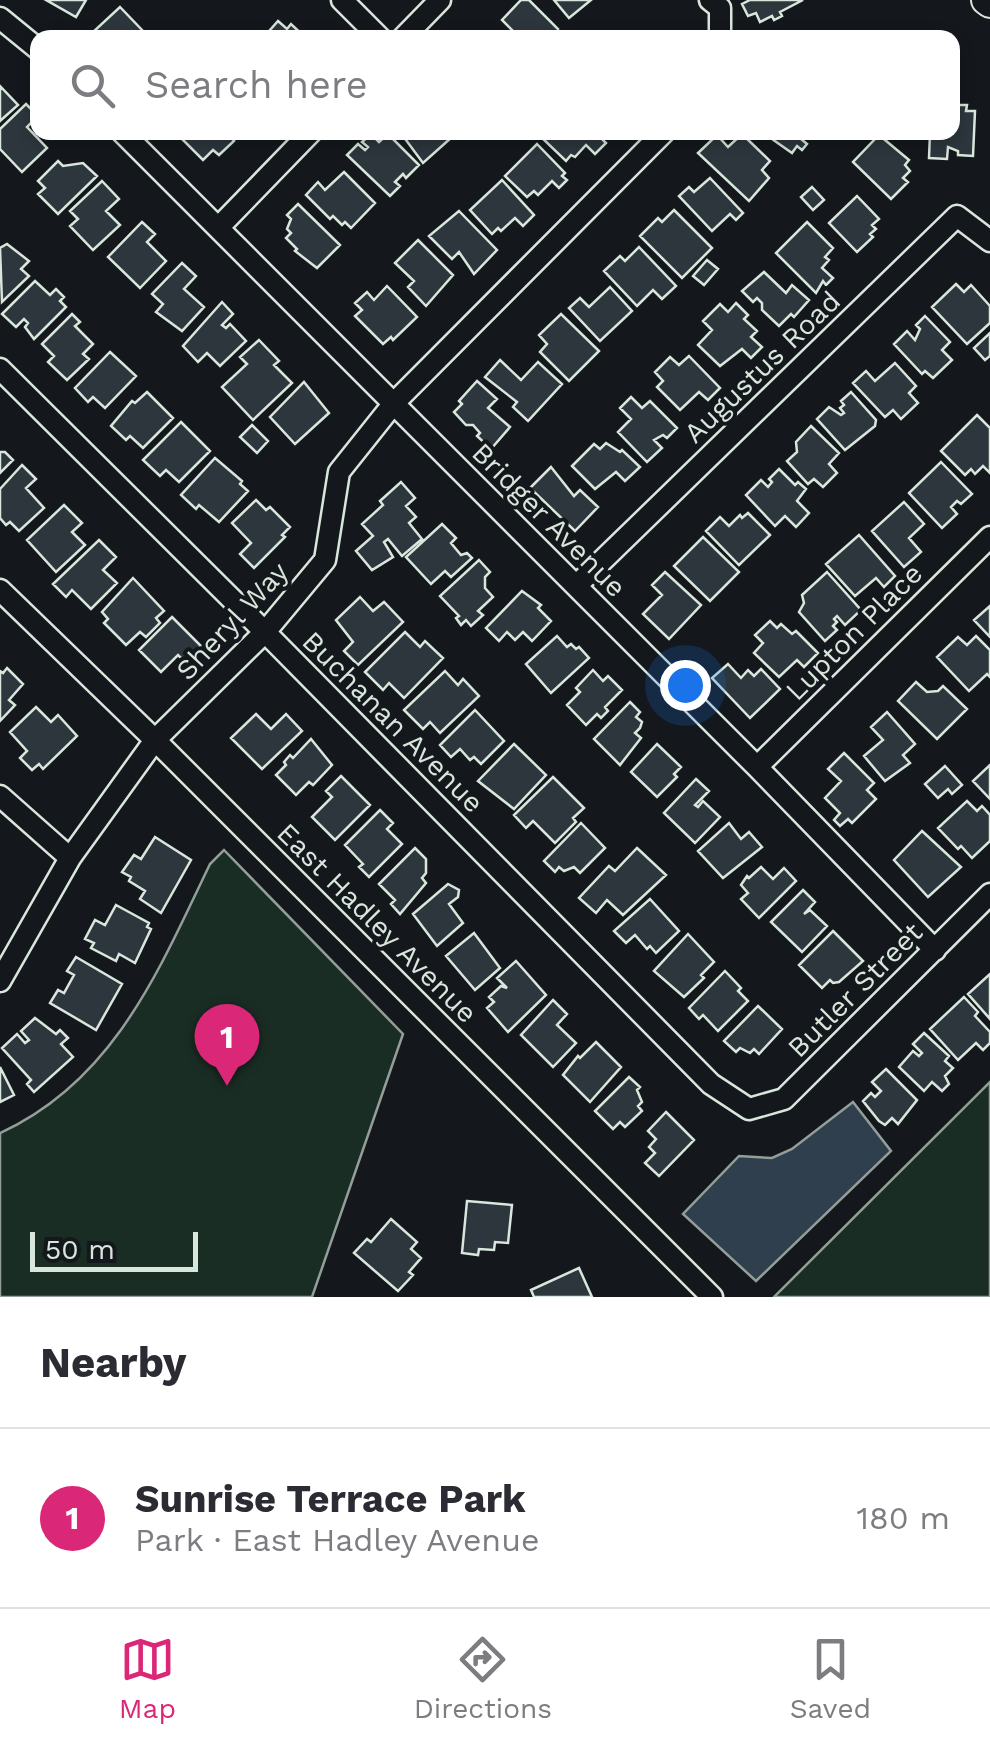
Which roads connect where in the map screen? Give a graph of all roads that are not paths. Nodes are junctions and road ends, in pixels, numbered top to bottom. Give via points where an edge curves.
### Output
1 (342, 0) edge
2 (440, 0) edge
3 (710, 0) edge
4 (0, 18) edge
5 (372, 30) edge
6 (412, 30) edge
7 (720, 30) edge
8 (30, 42) edge
9 (130, 140) edge
10 (303, 140) edge
11 (656, 140) edge
12 (218, 228) junction
13 (990, 240) edge
14 (0, 368) edge
15 (394, 403) junction
16 (990, 537) edge
17 (576, 586) junction
18 (0, 590) edge
19 (266, 632) junction
20 (155, 740) junction
21 (757, 766) junction
22 (0, 796) edge
23 (70, 858) junction
24 (990, 894) edge
25 (935, 950) junction
26 (0, 981) edge
27 (749, 1109) joint
28 (712, 1297) edge

1 - 5 street
2 - 6 street
3 - 7 street via 720,8
4 - 8 street
9 - 12 street, Bridger Avenue
10 - 12 street
11 - 15 street, Sheryl Way
12 - 15 street, Bridger Avenue
13 - 17 street, Augustus Road via 957,216
14 - 19 street, Buchanan Avenue
15 - 17 street, Bridger Avenue
15 - 19 street, Sheryl Way via 339,472 325,560
16 - 21 street, Lupton Place
17 - 21 street, Bridger Avenue
18 - 20 street, East Hadley Avenue
19 - 20 street, Sheryl Way
19 - 27 street, Buchanan Avenue via 711,1084
20 - 23 street, Sheryl Way
20 - 28 street, East Hadley Avenue
21 - 25 street, Bridger Avenue
22 - 23 street
23 - 26 street, Sheryl Way
24 - 25 street, Butler Street
25 - 27 street, Butler Street via 784,1100

